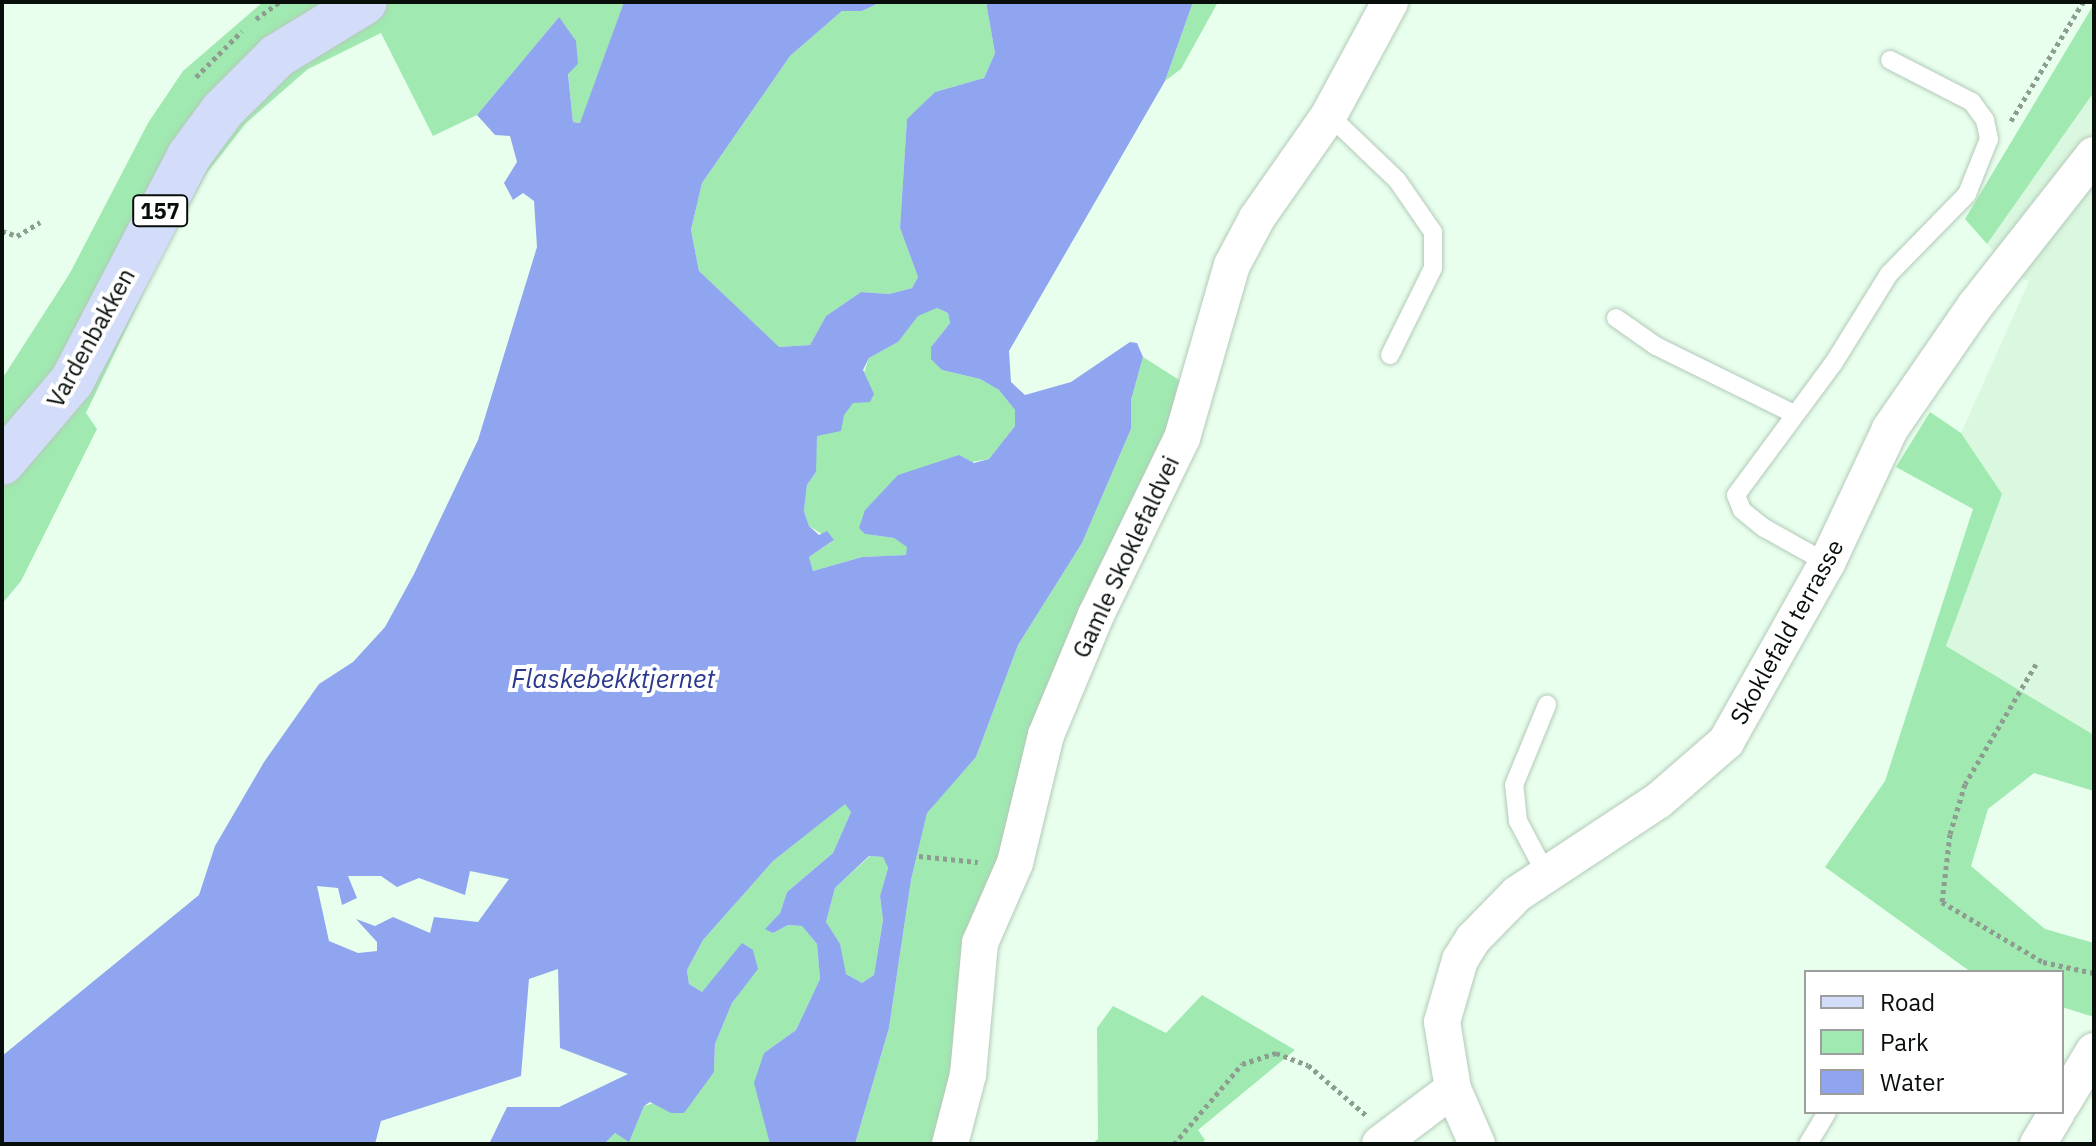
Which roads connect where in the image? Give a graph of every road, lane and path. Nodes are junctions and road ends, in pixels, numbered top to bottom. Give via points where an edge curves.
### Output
1 (365, 2) edge
2 (1390, 2) edge
3 (2083, 2) edge
4 (1890, 60) dead end
5 (1329, 115) junction
6 (1985, 153) junction
7 (2094, 155) edge
8 (40, 222) dead end
9 (2, 231) edge
10 (1616, 318) dead end
11 (1390, 355) dead end
12 (1794, 414) junction
13 (2, 463) edge
14 (1827, 563) junction
15 (2036, 664) dead end
16 (1547, 705) dead end
17 (919, 856) dead end
18 (1015, 863) junction
19 (1545, 872) junction
20 (2094, 973) edge
21 (2094, 1051) edge
22 (1453, 1089) junction
23 (2064, 1101) edge
24 (1826, 1114) edge
25 (2056, 1114) edge
26 (1376, 1132) edge
27 (950, 1144) edge
28 (1174, 1144) edge
29 (1477, 1144) edge
30 (1808, 1144) edge
31 (2038, 1144) edge

1 - 13 main road, Vardenbakken / 157 via 286,49 222,111 189,156 72,381
2 - 5 street, Gamle Skoklefaldvei
3 - 6 path via 2003,137
4 - 6 lane via 1972,102 1988,129
5 - 11 lane via 1397,180 1433,232 1433,268
5 - 18 street, Gamle Skoklefaldvei via 1257,218 1232,265 1182,438 1096,615 1046,735
6 - 12 lane via 1967,194 1889,274
7 - 14 street, Skoklefald terrasse via 1890,429
8 - 9 path via 17,236
10 - 12 lane via 1656,346
12 - 14 lane via 1736,495 1742,510 1764,528
14 - 19 street, Skoklefald terrasse via 1726,742 1659,800
15 - 20 path via 1965,784 1950,834 1942,902 2043,962
16 - 19 lane via 1514,785 1518,821
17 - 18 path
18 - 27 street, Gamle Skoklefaldvei via 975,964 968,1075
19 - 22 street, Skoklefald terrasse via 1473,939 1460,960 1442,1022
21 - 23 street
22 - 26 street
22 - 29 street, Skoklefald terrasse
24 - 30 lane
25 - 31 street
26 - 28 path via 1308,1065 1276,1053 1242,1064

